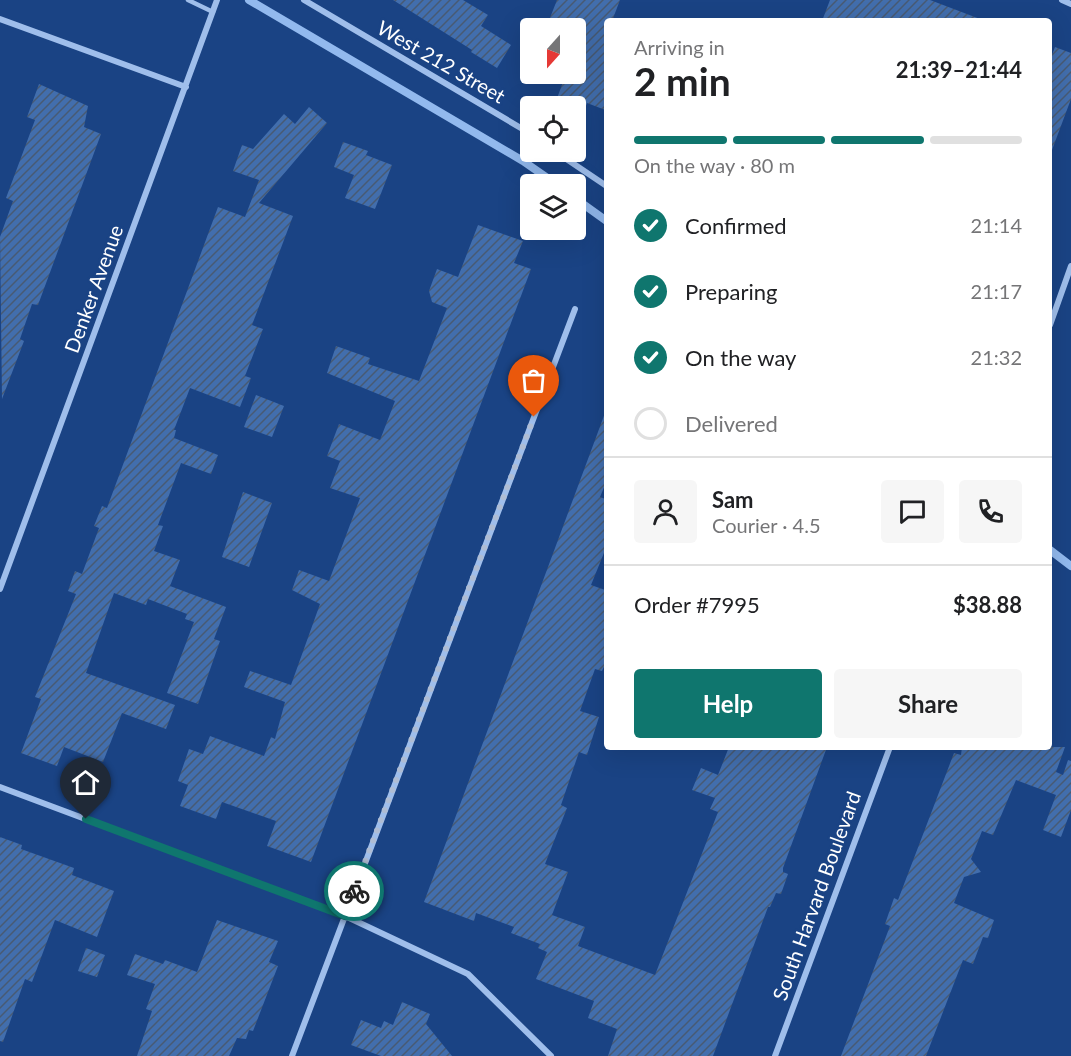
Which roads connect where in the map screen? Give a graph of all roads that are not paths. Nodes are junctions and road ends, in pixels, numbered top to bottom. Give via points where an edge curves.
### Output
1 (188, 0) edge
2 (217, 0) edge
3 (304, 0) edge
4 (1062, 0) edge
5 (1071, 4) edge
6 (213, 12) junction
7 (0, 19) edge
8 (186, 87) junction
9 (520, 128) edge
10 (571, 162) edge
11 (604, 184) edge
12 (1071, 266) edge
13 (575, 309) dead end
14 (1052, 319) edge
15 (0, 589) edge
16 (889, 750) edge
17 (0, 787) edge
18 (345, 916) junction
19 (292, 1056) edge
20 (551, 1056) edge
21 (775, 1056) edge

1 - 6 lane
2 - 6 street, Denker Avenue
3 - 9 street, West 212 Street
4 - 5 street
6 - 8 street, Denker Avenue
7 - 8 street
8 - 15 street, Denker Avenue
10 - 11 street
12 - 14 street
13 - 18 street
16 - 21 street, South Harvard Boulevard
17 - 18 street
18 - 19 street
18 - 20 street via 468,974

